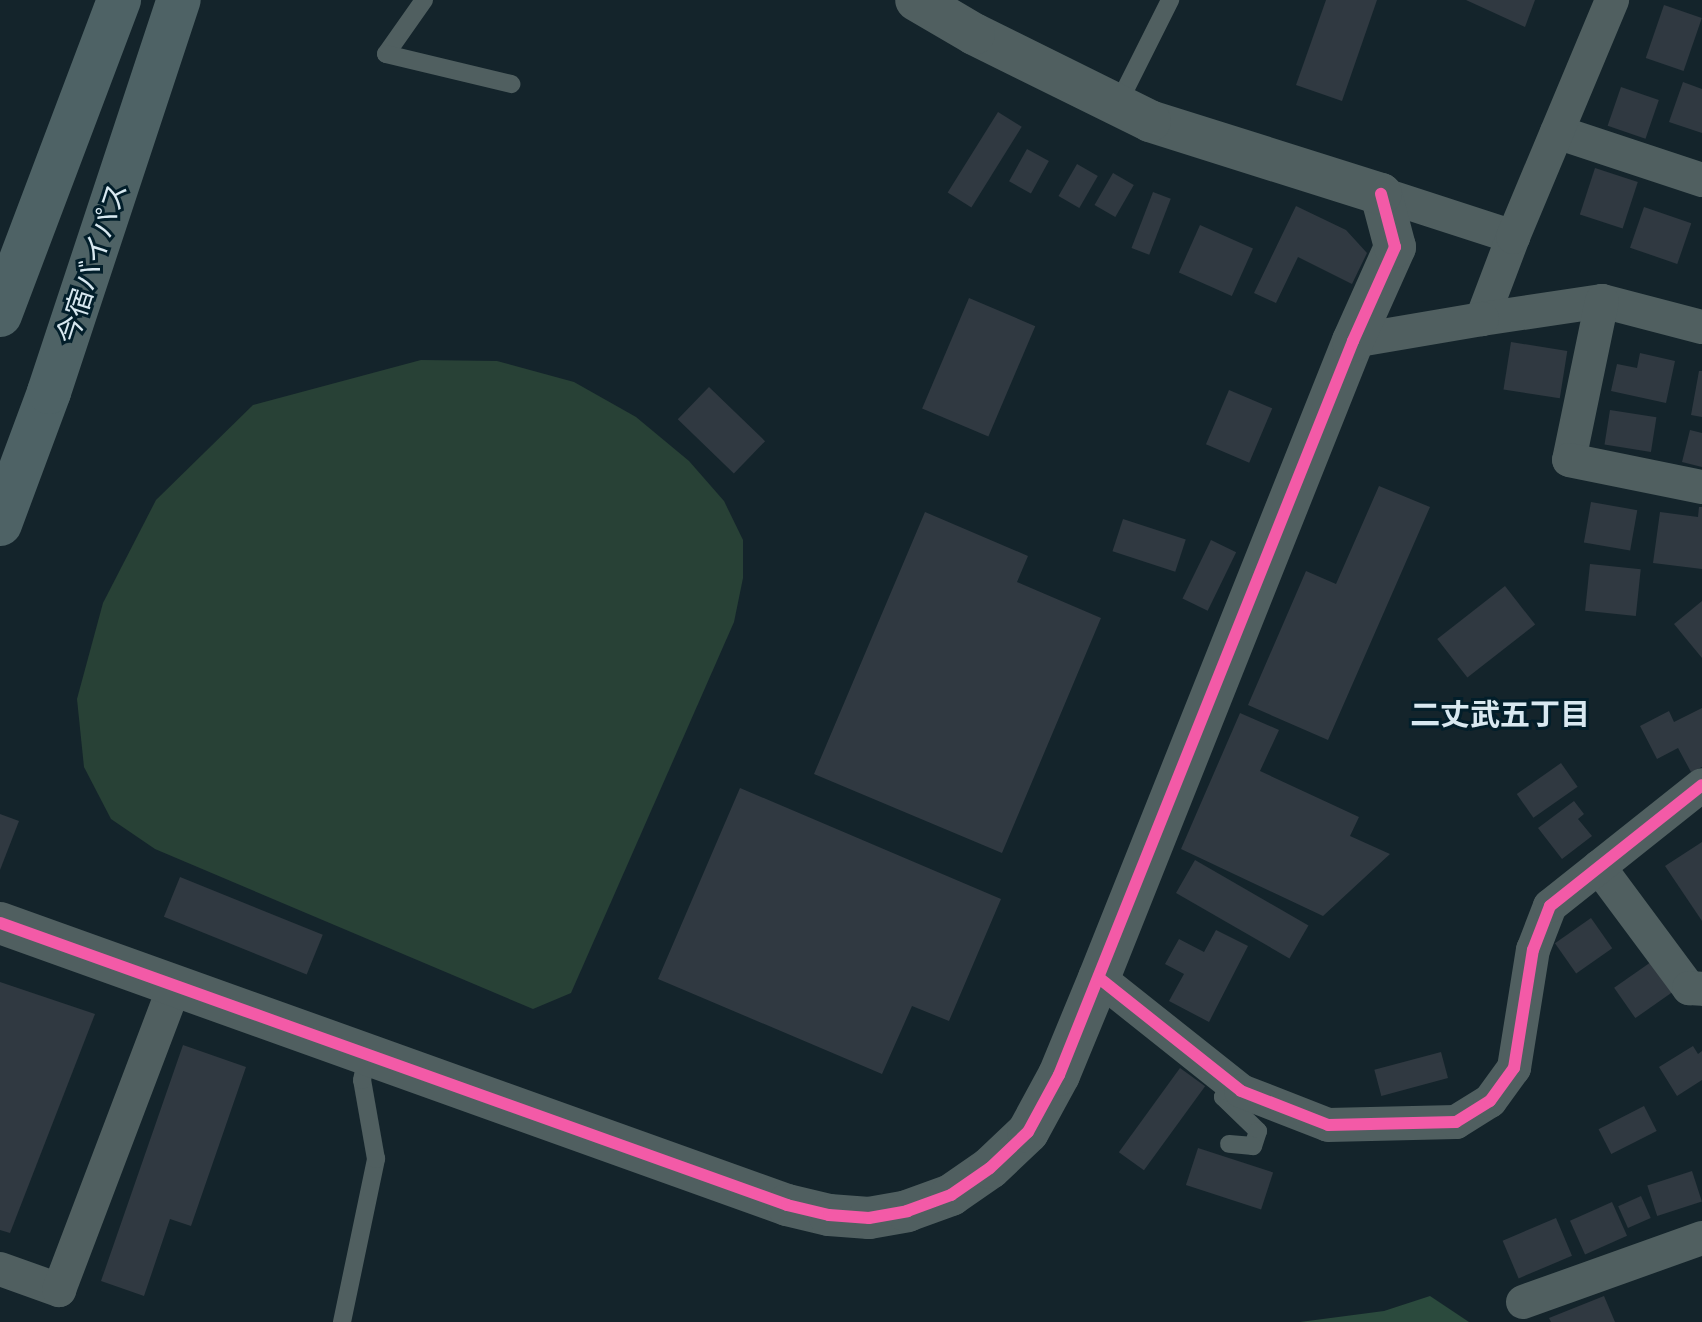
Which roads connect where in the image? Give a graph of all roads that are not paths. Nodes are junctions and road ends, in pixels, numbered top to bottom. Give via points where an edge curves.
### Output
1 (119, 0) edge
2 (179, 0) edge
3 (424, 0) edge
4 (916, 0) edge
5 (1170, 0) edge
6 (1612, 0) edge
7 (511, 84) dead end
8 (1117, 106) junction
9 (1557, 132) junction
10 (1702, 180) edge
11 (1381, 194) junction
12 (1513, 237) junction
13 (1602, 301) junction
14 (0, 315) edge
15 (1482, 319) junction
16 (1702, 327) edge
17 (1353, 341) junction
18 (1702, 487) edge
19 (0, 524) edge
20 (1702, 785) edge
21 (1599, 867) junction
22 (0, 923) edge
23 (1099, 978) junction
24 (174, 988) junction
25 (1702, 989) edge
26 (367, 1057) junction
27 (1233, 1084) junction
28 (1229, 1144) dead end
29 (1702, 1238) edge
30 (0, 1269) edge
31 (1523, 1302) dead end
32 (342, 1322) edge

1 - 14 highway
2 - 19 highway, 今宿バイパス
3 - 7 lane via 386,54
4 - 8 street
5 - 8 lane
6 - 9 street
8 - 11 street
9 - 10 street
9 - 12 street
11 - 12 street
11 - 17 street via 1395,247
12 - 15 street
13 - 15 street
13 - 16 street
13 - 18 street via 1569,460
15 - 17 street
17 - 23 street
20 - 21 street
21 - 25 street via 1689,988
21 - 27 street via 1550,906 1533,950 1514,1068 1490,1101 1456,1122 1328,1125
22 - 24 street
23 - 26 street via 1059,1075 1028,1132 951,1195 869,1218 787,1205
23 - 27 street
24 - 26 street
24 - 30 street via 59,1290
26 - 32 lane via 362,1080 376,1159
27 - 28 lane via 1223,1097 1258,1131 1253,1146
29 - 31 street

